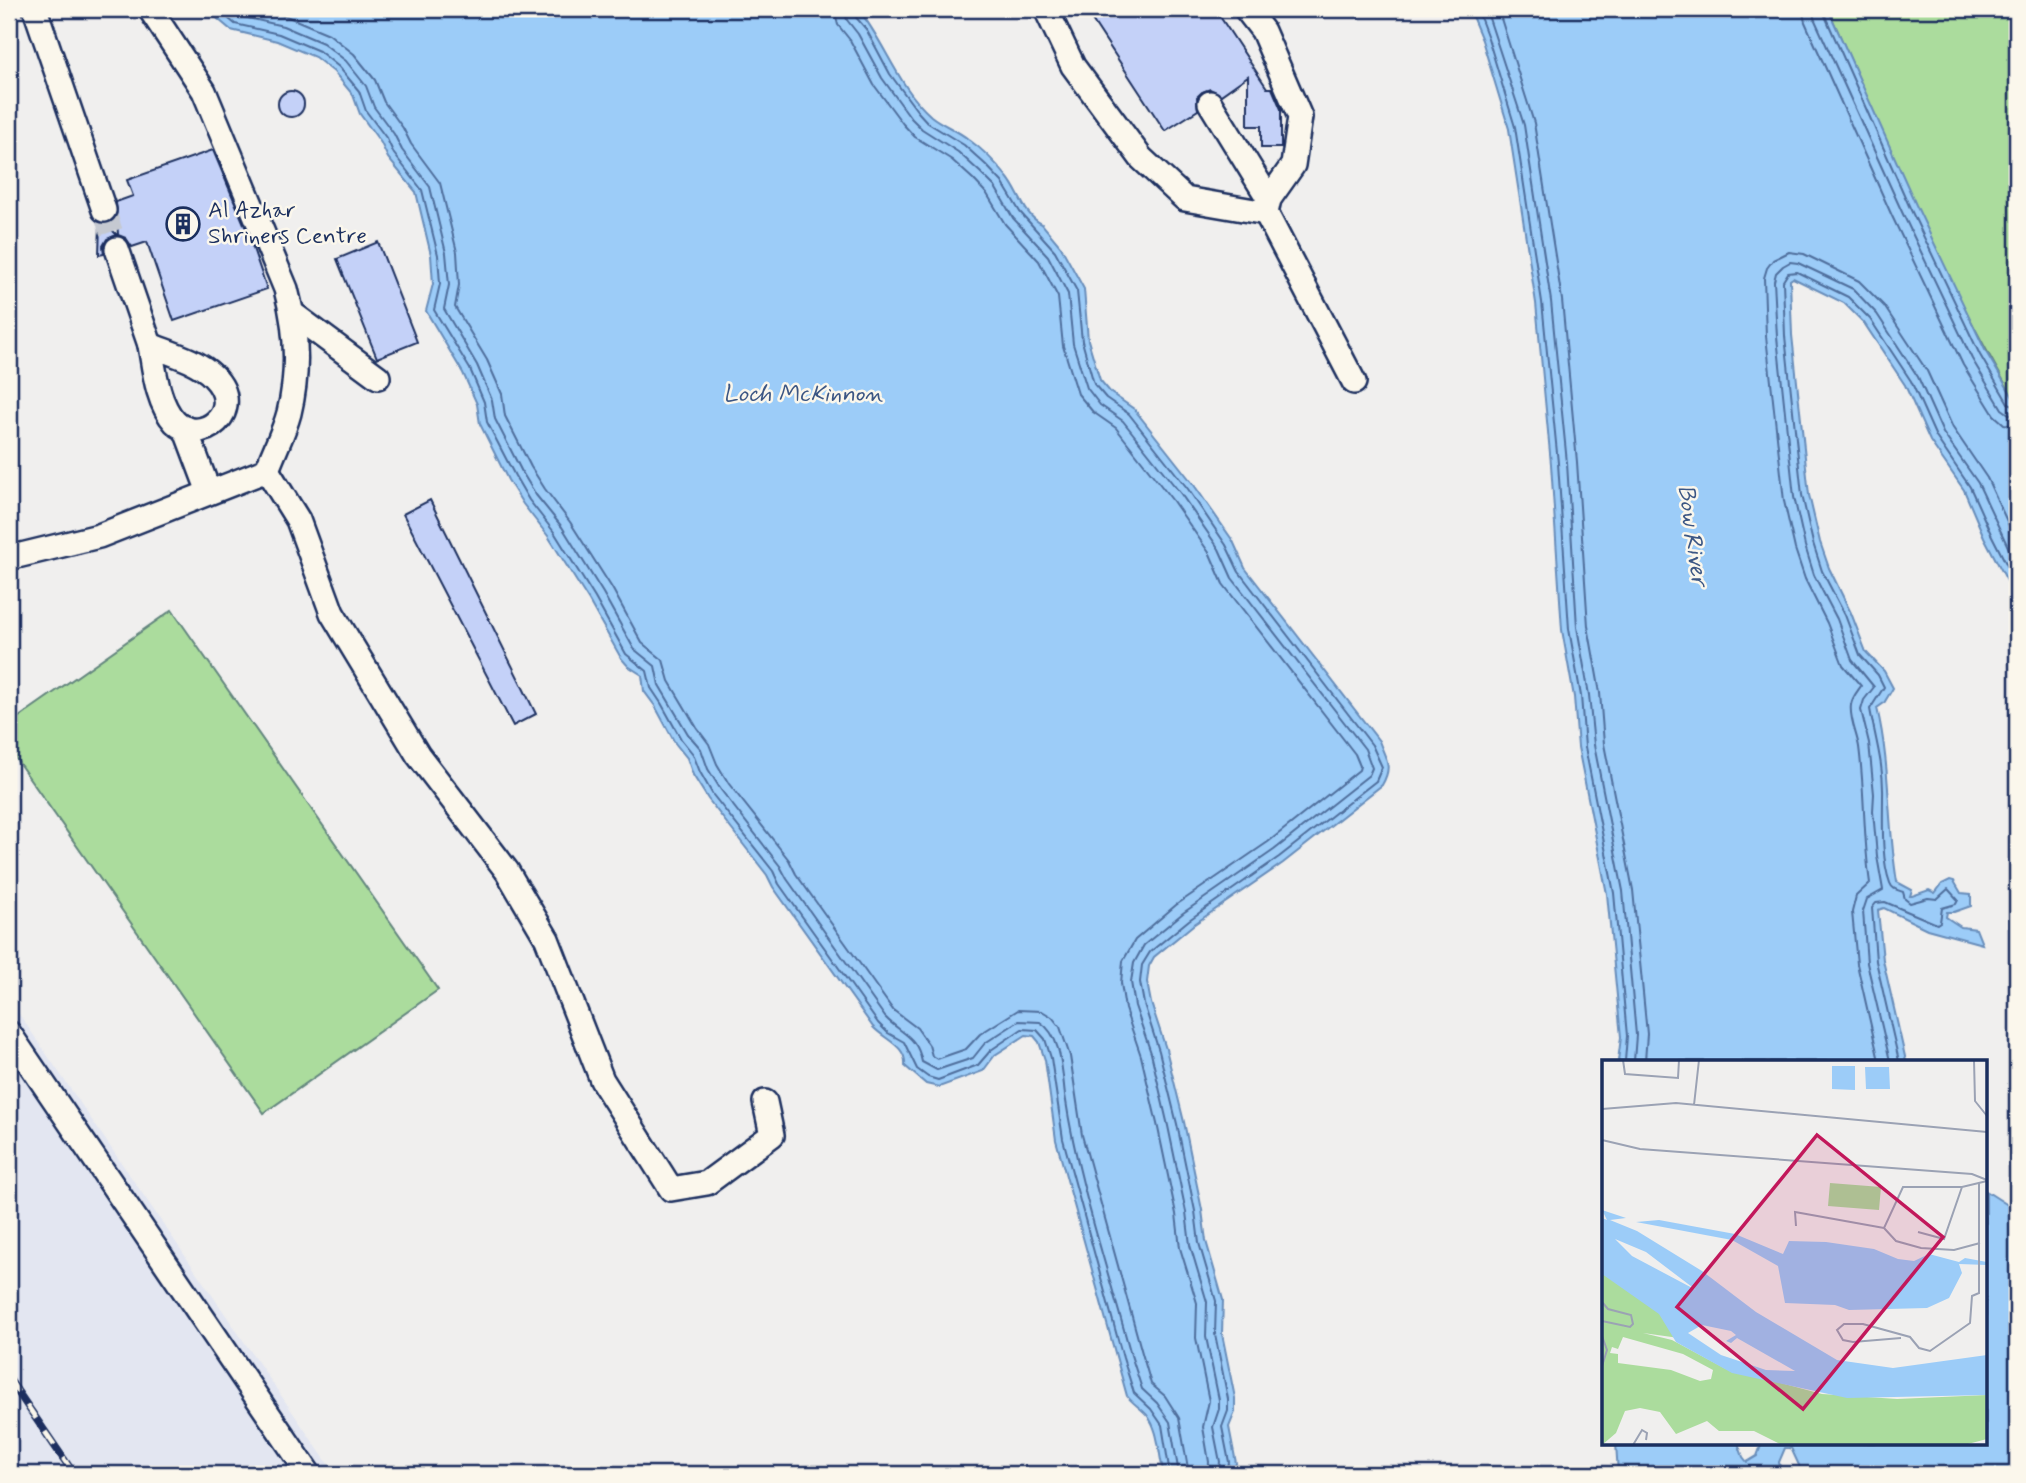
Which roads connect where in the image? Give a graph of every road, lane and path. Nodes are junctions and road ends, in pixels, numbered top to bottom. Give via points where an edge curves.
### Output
1 (35, 9) edge
2 (150, 9) edge
3 (1046, 9) edge
4 (1246, 9) edge
5 (1210, 103) dead end
6 (1268, 206) junction
7 (104, 210) tunnel mouth
8 (117, 249) tunnel mouth
9 (293, 314) junction
10 (150, 345) junction
11 (378, 377) dead end
12 (1354, 382) dead end
13 (185, 428) junction
14 (267, 470) junction
15 (209, 492) junction
16 (9, 558) edge
17 (9, 1032) edge
18 (765, 1102) dead end
19 (309, 1474) edge

1 - 7 lane
2 - 9 lane via 204,92
3 - 6 lane via 1073,65 1141,158 1185,199
4 - 6 lane via 1263,31 1300,117 1293,165
5 - 6 lane
6 - 12 lane
8 - 10 lane
9 - 11 lane
9 - 14 lane via 296,362 288,415
10 - 13 lane via 162,398 175,421
10 - 13 lane via 201,368 220,387 226,410 220,419 210,427
13 - 15 lane
14 - 15 lane
14 - 18 lane via 298,520 332,613 418,755 507,870 547,939 602,1080 671,1189 707,1183 772,1135
15 - 16 lane via 99,536
17 - 19 lane

